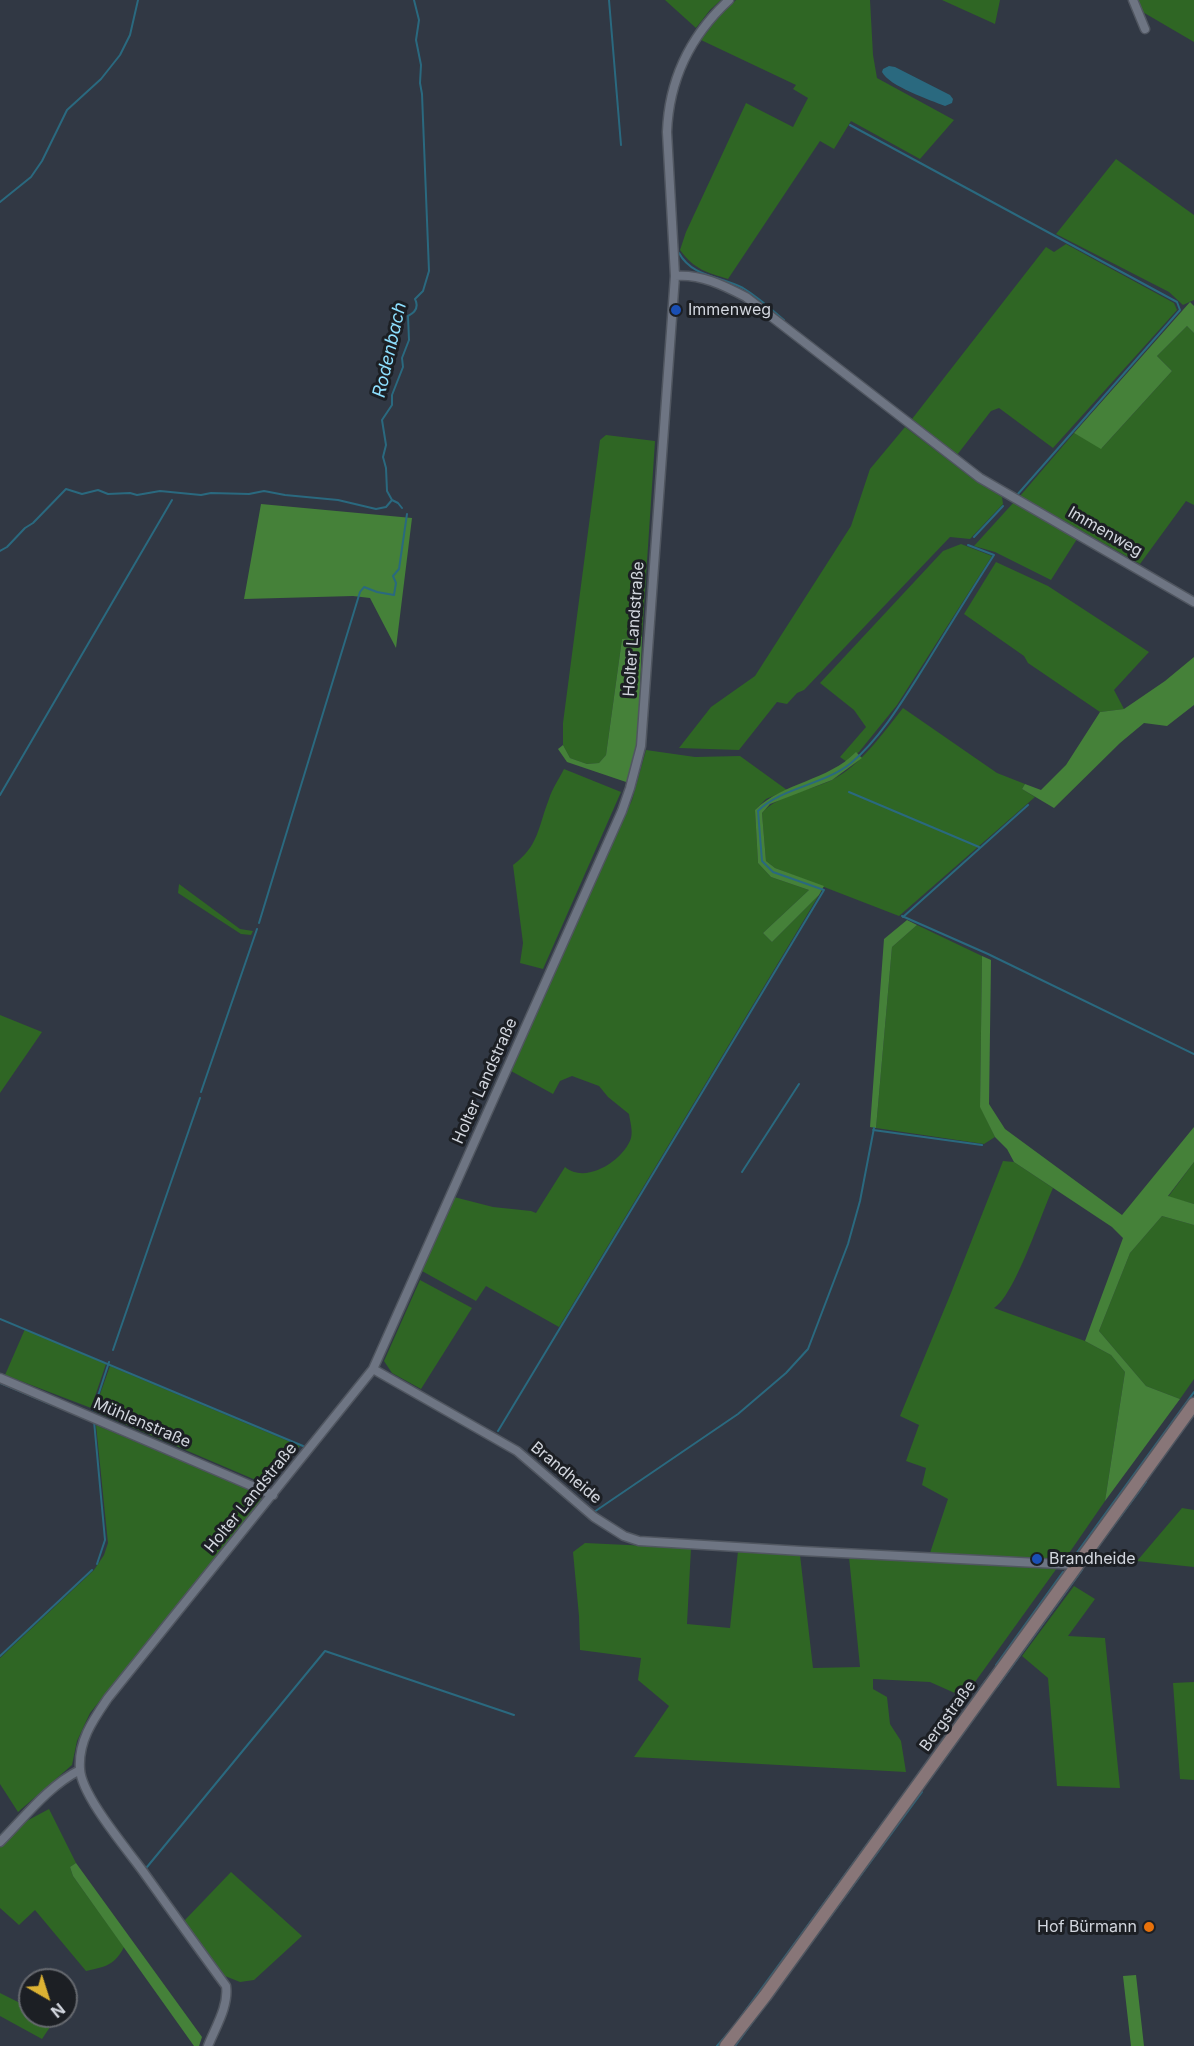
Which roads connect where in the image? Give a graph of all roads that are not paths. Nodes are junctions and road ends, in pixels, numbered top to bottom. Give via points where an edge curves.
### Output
1 (729, 0) edge
2 (1133, 0) edge
3 (1144, 29) dead end
4 (675, 276) junction
5 (1194, 602) edge
6 (373, 1369) junction
7 (0, 1378) edge
8 (1194, 1404) edge
9 (273, 1495) junction
10 (1078, 1565) junction
11 (80, 1770) junction
12 (0, 1842) edge
13 (208, 2046) edge
14 (726, 2046) edge

1 - 4 street, Holter Landstraße via 694,40 681,64 668,113
2 - 3 street
4 - 5 street, Immenweg via 692,274 746,297 980,477
4 - 6 street, Holter Landstraße via 641,746 630,788
6 - 9 street, Holter Landstraße
6 - 10 street, Brandheide via 517,1451 594,1516 639,1541
7 - 9 street, Mühlenstraße
8 - 10 street, Bergstraße
9 - 11 street, Holter Landstraße via 88,1726 82,1742
10 - 14 street, Bergstraße
11 - 12 street via 39,1802
11 - 13 street, Holter Landstraße via 86,1790 106,1821 226,1986 224,2006

